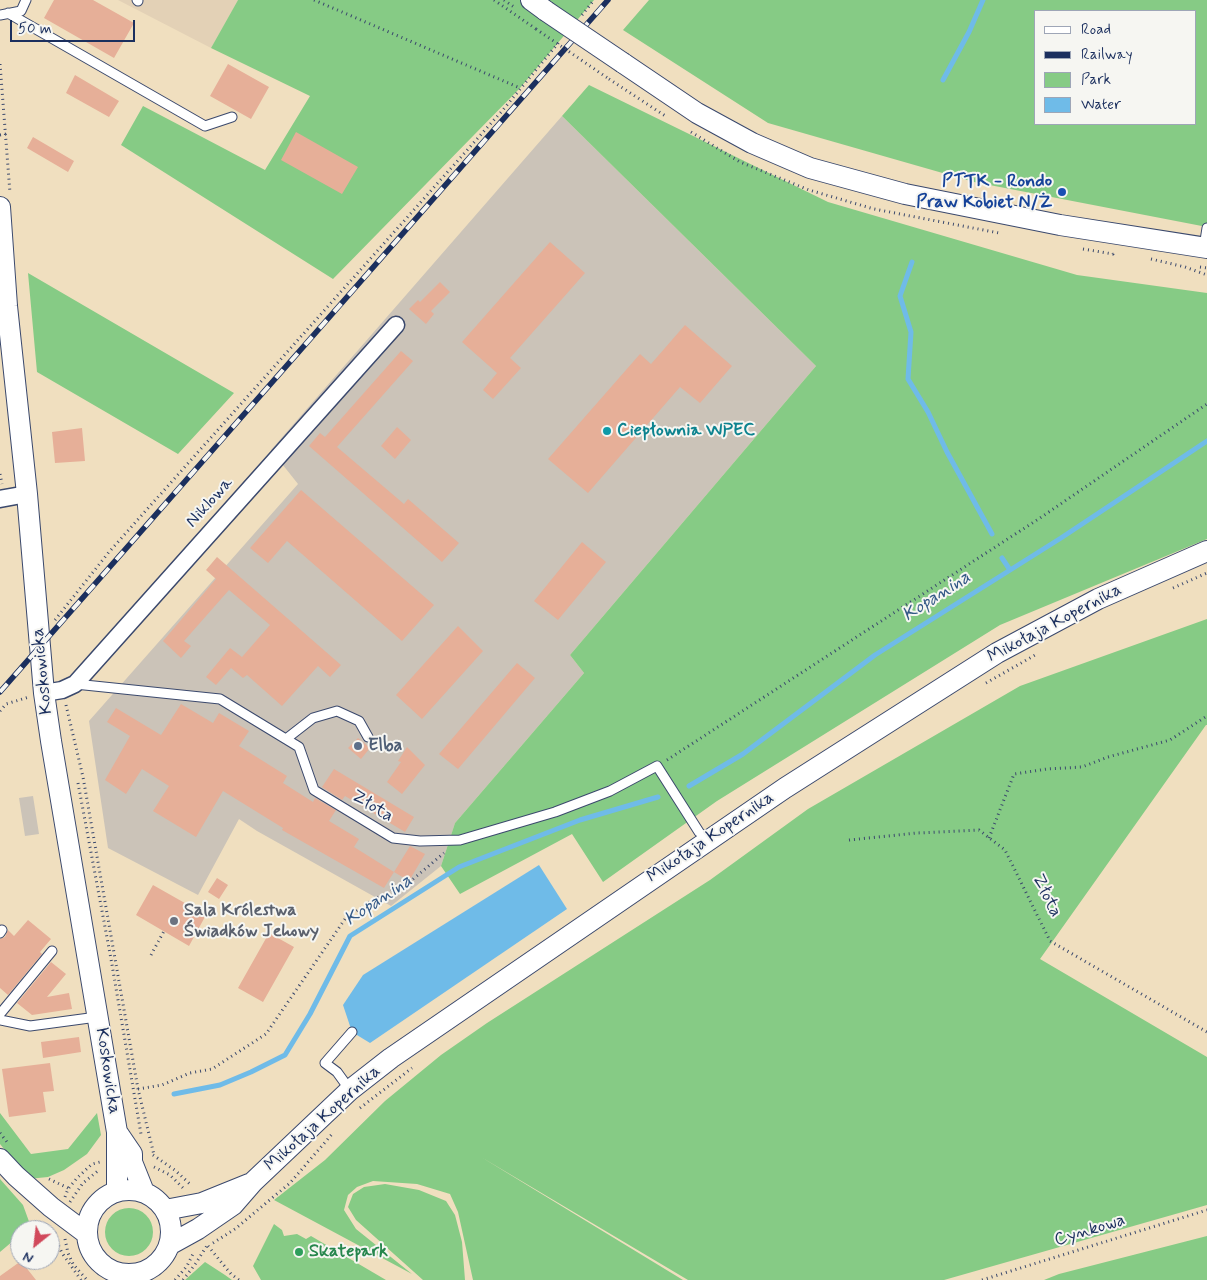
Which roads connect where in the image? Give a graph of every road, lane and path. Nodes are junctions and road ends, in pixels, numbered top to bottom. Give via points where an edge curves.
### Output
1 (26, 0) edge
2 (314, 0) edge
3 (494, 0) edge
4 (594, 0) edge
5 (538, 6) edge
6 (4, 14) edge
7 (579, 18) dead end
8 (562, 39) dead end
9 (557, 44) junction
10 (609, 79) dead end
11 (520, 88) junction
12 (232, 117) dead end
13 (6, 134) dead end
14 (0, 135) edge
15 (0, 207) edge
16 (1206, 241) edge
17 (3, 304) edge
18 (396, 325) dead end
19 (1207, 404) edge
20 (27, 494) junction
21 (0, 499) edge
22 (1207, 551) edge
23 (1207, 573) edge
24 (1171, 589) dead end
25 (39, 640) junction
26 (1040, 653) dead end
27 (981, 687) dead end
28 (54, 691) junction
29 (0, 711) edge
30 (1207, 716) edge
31 (368, 736) dead end
32 (286, 739) junction
33 (74, 760) dead end
34 (657, 766) junction
35 (77, 778) dead end
36 (989, 838) junction
37 (460, 840) junction
38 (708, 840) junction
39 (849, 840) dead end
40 (164, 931) dead end
41 (52, 951) dead end
42 (151, 955) dead end
43 (0, 1014) edge
44 (98, 1017) junction
45 (0, 1020) edge
46 (352, 1032) dead end
47 (1207, 1032) edge
48 (420, 1062) dead end
49 (138, 1089) junction
50 (350, 1090) junction
51 (354, 1112) dead end
52 (334, 1132) dead end
53 (131, 1150) junction
54 (0, 1159) edge
55 (253, 1182) junction
56 (117, 1191) junction
57 (144, 1192) junction
58 (60, 1208) junction
59 (94, 1208) junction
60 (165, 1210) junction
61 (1207, 1210) edge
62 (86, 1234) junction
63 (210, 1238) dead end
64 (203, 1242) dead end
65 (169, 1245) junction
66 (208, 1246) junction
67 (193, 1256) dead end
68 (116, 1276) edge
69 (143, 1276) edge
70 (81, 1280) edge
71 (175, 1280) edge
72 (183, 1280) edge
73 (239, 1280) edge
74 (982, 1280) edge

1 - 6 lane via 21,11
2 - 11 path
3 - 9 path, bridge
4 - 7 path
5 - 16 street, bridge via 697,113 752,143 810,168 915,196 1060,225
6 - 12 lane via 205,126
8 - 9 path
9 - 10 path, bridge
9 - 11 path
11 - 25 path via 110,552
13 - 14 path
15 - 17 street, Koskowicka
17 - 20 street, Koskowicka
18 - 28 street, Niklowa
19 - 34 path via 1040,518
20 - 21 street
20 - 25 street, Koskowicka
22 - 38 street, Mikołaja Kopernika via 1098,599 997,653
23 - 24 path
25 - 28 street, Koskowicka
26 - 27 path
28 - 29 path via 6,704
28 - 32 lane, Złota via 220,699
28 - 33 path via 65,714
28 - 44 street, Koskowicka via 51,741
28 - 49 path via 83,777
30 - 36 path via 1170,740 1108,757 1082,768 1014,774
31 - 32 lane via 359,721 337,711 312,718
32 - 37 lane, Złota via 299,747 314,790 366,823 392,838
34 - 37 lane, Złota via 610,791 555,812
34 - 38 lane via 699,832
35 - 53 path via 107,934
36 - 39 path, Złota via 979,830
36 - 47 path, Złota via 1005,850 1050,940
37 - 49 path via 412,880 370,901 345,919 266,1034 212,1069
38 - 50 street, Mikołaja Kopernika via 391,1058
40 - 42 path
41 - 43 lane
44 - 45 lane via 30,1026
44 - 53 street, Koskowicka via 117,1132
46 - 50 lane via 325,1064 337,1072
48 - 51 path
49 - 53 path via 154,1155
50 - 55 street, Mikołaja Kopernika
52 - 66 path via 290,1183 235,1229
53 - 56 street
53 - 57 street, Koskowicka via 132,1162
53 - 58 path via 92,1164 68,1188
54 - 58 street via 30,1188
55 - 60 street, Mikołaja Kopernika via 202,1203
55 - 65 street, Mikołaja Kopernika via 232,1206
56 - 57 street
56 - 59 street
57 - 60 street
58 - 59 street
58 - 62 street
58 - 70 path via 54,1236
59 - 62 street
60 - 65 street via 170,1223
61 - 74 path, Cynkowa
62 - 68 street via 97,1260
63 - 64 path
65 - 69 street via 160,1262
66 - 72 path
66 - 73 path
67 - 71 path
68 - 69 street

